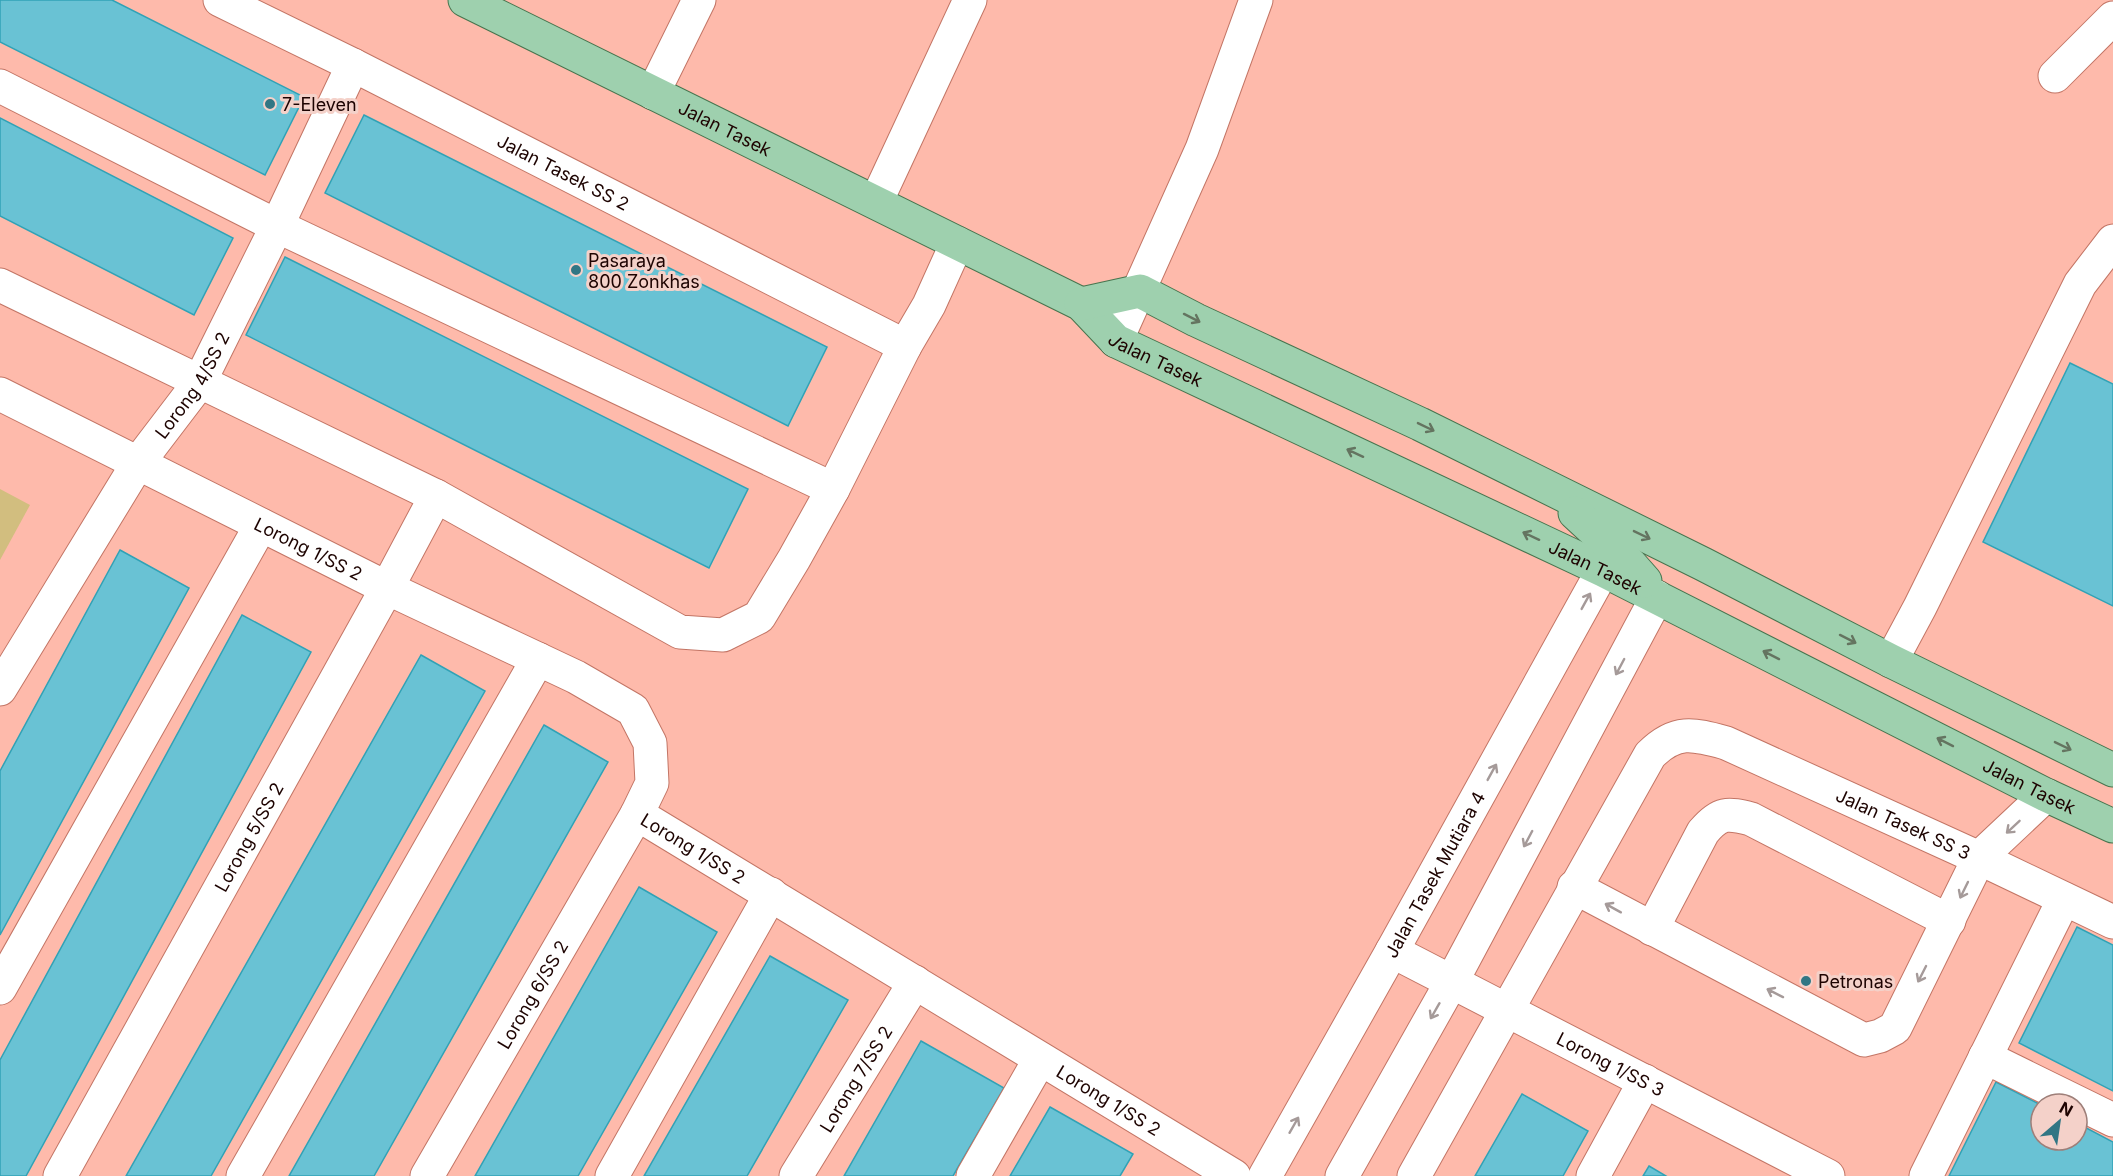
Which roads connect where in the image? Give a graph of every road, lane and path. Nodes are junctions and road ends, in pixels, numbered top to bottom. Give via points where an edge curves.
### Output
1 (220, 0) edge
2 (465, 0) edge
3 (699, 0) edge
4 (970, 0) edge
5 (1256, 0) edge
6 (2113, 18) edge
7 (353, 65) junction
8 (2055, 76) dead end
9 (0, 86) edge
10 (653, 93) junction
11 (876, 202) junction
12 (277, 226) junction
13 (2113, 241) edge
14 (957, 243) junction
15 (0, 285) edge
16 (1140, 291) junction
17 (1081, 304) junction
18 (1116, 341) junction
19 (905, 346) junction
20 (200, 383) junction
21 (0, 394) edge
22 (138, 463) junction
23 (833, 489) junction
24 (1552, 491) junction
25 (436, 496) junction
26 (261, 525) junction
27 (1703, 564) junction
28 (1617, 567) junction
29 (387, 588) junction
30 (1657, 597) junction
31 (538, 659) junction
32 (1891, 661) junction
33 (0, 689) edge
34 (2113, 770) edge
35 (2046, 795) junction
36 (637, 814) junction
37 (2113, 826) edge
38 (1979, 858) junction
39 (1574, 887) junction
40 (771, 894) junction
41 (2064, 899) junction
42 (1949, 921) junction
43 (2113, 922) edge
44 (1652, 929) junction
45 (1392, 951) junction
46 (915, 982) junction
47 (1451, 983) junction
48 (0, 988) edge
49 (1505, 1010) junction
50 (1985, 1057) junction
51 (1040, 1059) junction
52 (1645, 1081) junction
53 (2113, 1120) edge
54 (1775, 1164) edge
55 (1186, 1165) edge
56 (60, 1176) edge
57 (243, 1176) edge
58 (428, 1176) edge
59 (612, 1176) edge
60 (796, 1176) edge
61 (974, 1176) edge
62 (1234, 1176) edge
63 (1265, 1176) edge
64 (1342, 1176) edge
65 (1414, 1176) edge
66 (1593, 1176) edge
67 (1828, 1176) edge
68 (1926, 1176) edge

1 - 7 street, Jalan Tasek SS 2
2 - 10 main road, Jalan Tasek
3 - 10 street
4 - 11 street
5 - 16 street via 1202,150
6 - 8 street
7 - 12 street, Lorong 4/SS 2
7 - 19 street, Jalan Tasek SS 2
9 - 12 street
10 - 11 main road, Jalan Tasek
11 - 14 main road, Jalan Tasek
12 - 20 street, Lorong 4/SS 2
12 - 23 street
13 - 32 street via 2080,284
14 - 17 main road, Jalan Tasek
14 - 19 street
15 - 20 street
16 - 17 main road
16 - 18 street
16 -> 24 main road
17 - 18 main road, Jalan Tasek
28 -> 18 main road, Jalan Tasek
19 - 23 street
20 - 22 street, Lorong 4/SS 2
20 - 25 street
21 - 22 street, Lorong 1/SS 2
22 - 26 street, Lorong 1/SS 2
22 - 33 street, Lorong 4/SS 2
23 - 25 street via 759,617 723,635 680,632
24 -> 27 main road
24 - 28 main road
25 - 29 street, Lorong 5/SS 2
26 - 29 street, Lorong 1/SS 2
26 - 48 street
27 - 28 main road via 1666,560
27 -> 32 main road
28 - 30 main road, Jalan Tasek
45 -> 28 street, Jalan Tasek Mutiara 4
29 - 31 street, Lorong 1/SS 2
29 - 56 street, Lorong 5/SS 2
35 -> 30 main road, Jalan Tasek
30 -> 47 street
31 - 36 street, Lorong 1/SS 2 via 633,710 650,743 652,783
31 - 57 street
32 -> 34 main road
35 - 37 main road, Jalan Tasek
35 -> 38 street
36 - 40 street, Lorong 1/SS 2
36 - 58 street, Lorong 6/SS 2
38 - 39 street, Jalan Tasek SS 3 via 1726,743 1692,735 1660,744 1650,755
38 - 41 street, Jalan Tasek SS 3
38 -> 42 street
44 -> 39 street
39 - 49 street
40 - 46 street, Lorong 1/SS 2
40 - 59 street
41 - 43 street, Jalan Tasek SS 3
41 - 50 street
42 - 44 street via 1751,819 1728,814 1712,821 1703,832
42 -> 44 street via 1895,1028 1864,1040
45 - 47 street, Lorong 1/SS 3
63 -> 45 street, Jalan Tasek Mutiara 4
46 - 51 street, Lorong 1/SS 2
46 - 60 street, Lorong 7/SS 2
47 - 49 street, Lorong 1/SS 3
47 -> 64 street
49 - 52 street, Lorong 1/SS 3
49 - 65 street
50 - 53 street
50 - 68 street
51 - 55 street, Lorong 1/SS 2
51 - 61 street
52 - 54 street, Lorong 1/SS 3
52 - 66 street
54 - 67 street, Lorong 1/SS 3
55 - 62 street, Lorong 1/SS 2

